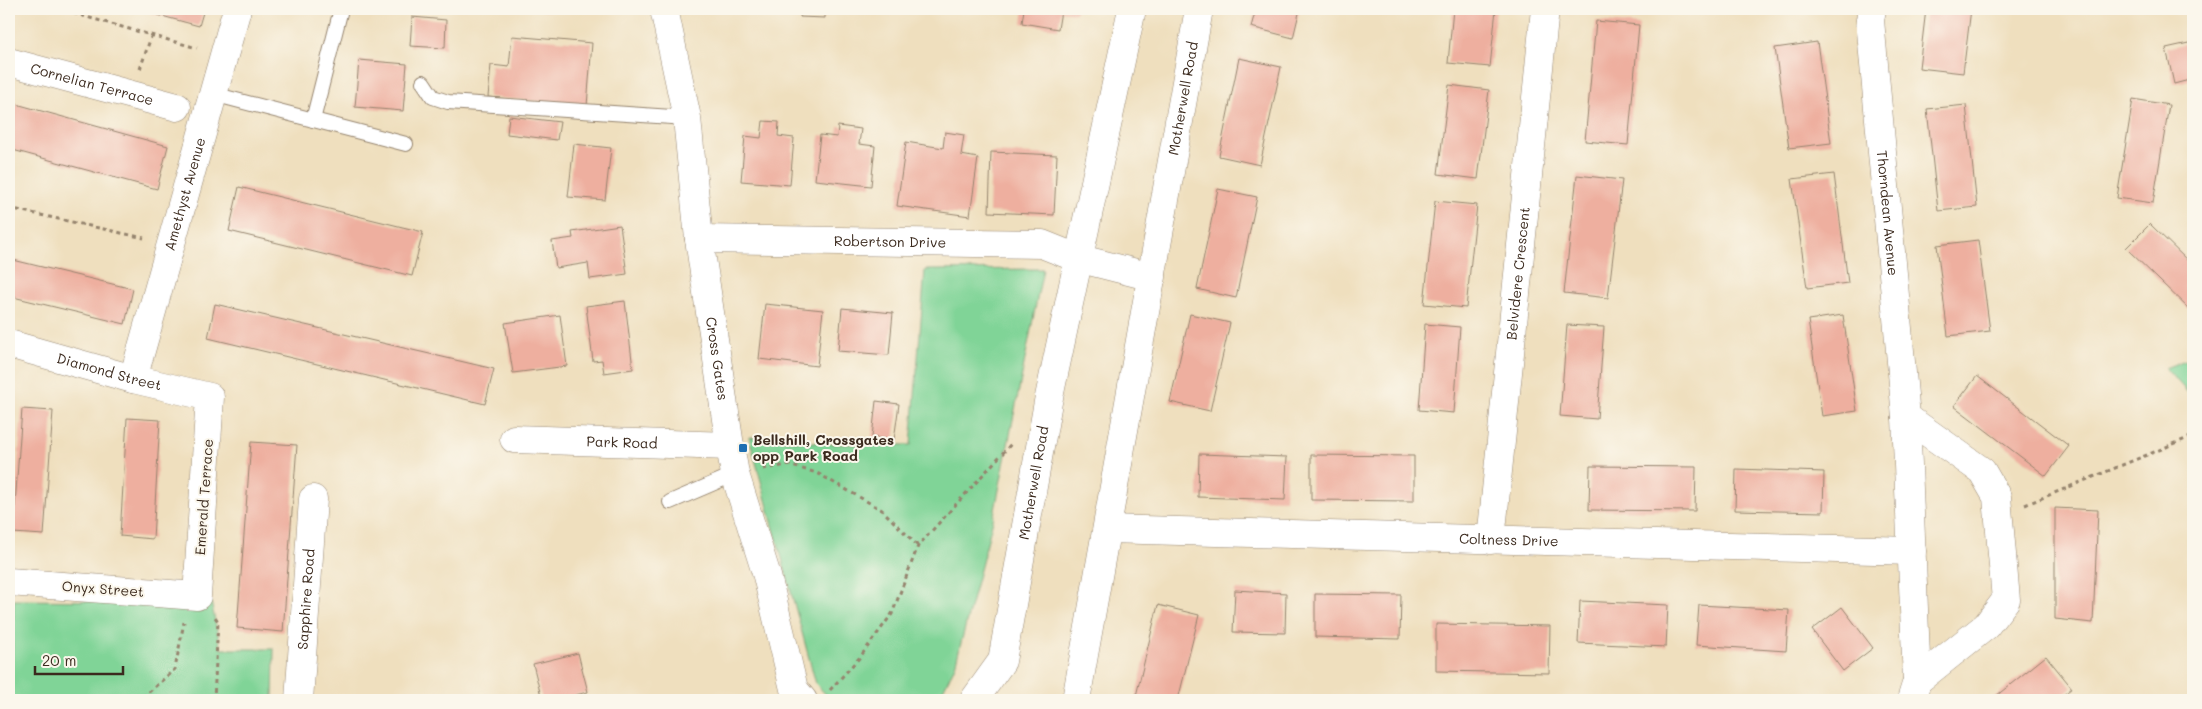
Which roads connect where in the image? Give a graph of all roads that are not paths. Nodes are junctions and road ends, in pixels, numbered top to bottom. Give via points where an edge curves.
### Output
1 (237, 9) edge
2 (341, 9) edge
3 (664, 9) edge
4 (1132, 9) edge
5 (1200, 9) edge
6 (1545, 9) edge
7 (1872, 9) edge
8 (9, 62) edge
9 (423, 82) dead end
10 (213, 94) junction
11 (177, 107) dead end
12 (687, 118) junction
13 (313, 120) junction
14 (406, 144) dead end
15 (699, 239) junction
16 (1078, 258) junction
17 (1152, 277) junction
18 (9, 344) edge
19 (133, 379) junction
20 (210, 397) joint
21 (1906, 417) junction
22 (514, 439) dead end
23 (730, 446) junction
24 (735, 474) junction
25 (313, 499) dead end
26 (670, 502) dead end
27 (1107, 529) junction
28 (1491, 540) junction
29 (1912, 551) junction
30 (9, 582) edge
31 (193, 596) joint
32 (1914, 690) edge
33 (816, 697) edge
34 (299, 700) edge
35 (974, 700) edge
36 (1076, 700) edge

1 - 10 street, Amethyst Avenue
2 - 13 lane
3 - 12 street, Cross Gates
4 - 16 street, Motherwell Road
5 - 17 street, Motherwell Road
6 - 28 street, Belvidere Crescent
7 - 21 street, Thorndean Avenue via 1870,20
8 - 11 street, Cornelian Terrace
9 - 12 lane via 433,97 448,102
10 - 13 lane
10 - 19 street, Amethyst Avenue
12 - 15 street, Cross Gates
13 - 14 lane
15 - 16 street, Robertson Drive via 1042,244
15 - 23 street, Cross Gates
16 - 17 street
16 - 35 street, Motherwell Road via 1048,402 1002,661
17 - 27 street, Motherwell Road
18 - 19 street, Diamond Street
19 - 20 street, Diamond Street
20 - 31 street, Emerald Terrace
21 - 29 street, Thorndean Avenue
21 - 32 street, Thorndean Avenue via 1982,471 1997,498 2006,600 1986,626
22 - 23 street, Park Road
23 - 24 street, Cross Gates
24 - 26 lane
24 - 33 street, Cross Gates via 767,576 794,689
25 - 34 street, Sapphire Road
27 - 28 street, Coltness Drive
27 - 36 street, Motherwell Road
28 - 29 street, Coltness Drive
29 - 32 street, Thorndean Avenue
30 - 31 street, Onyx Street

